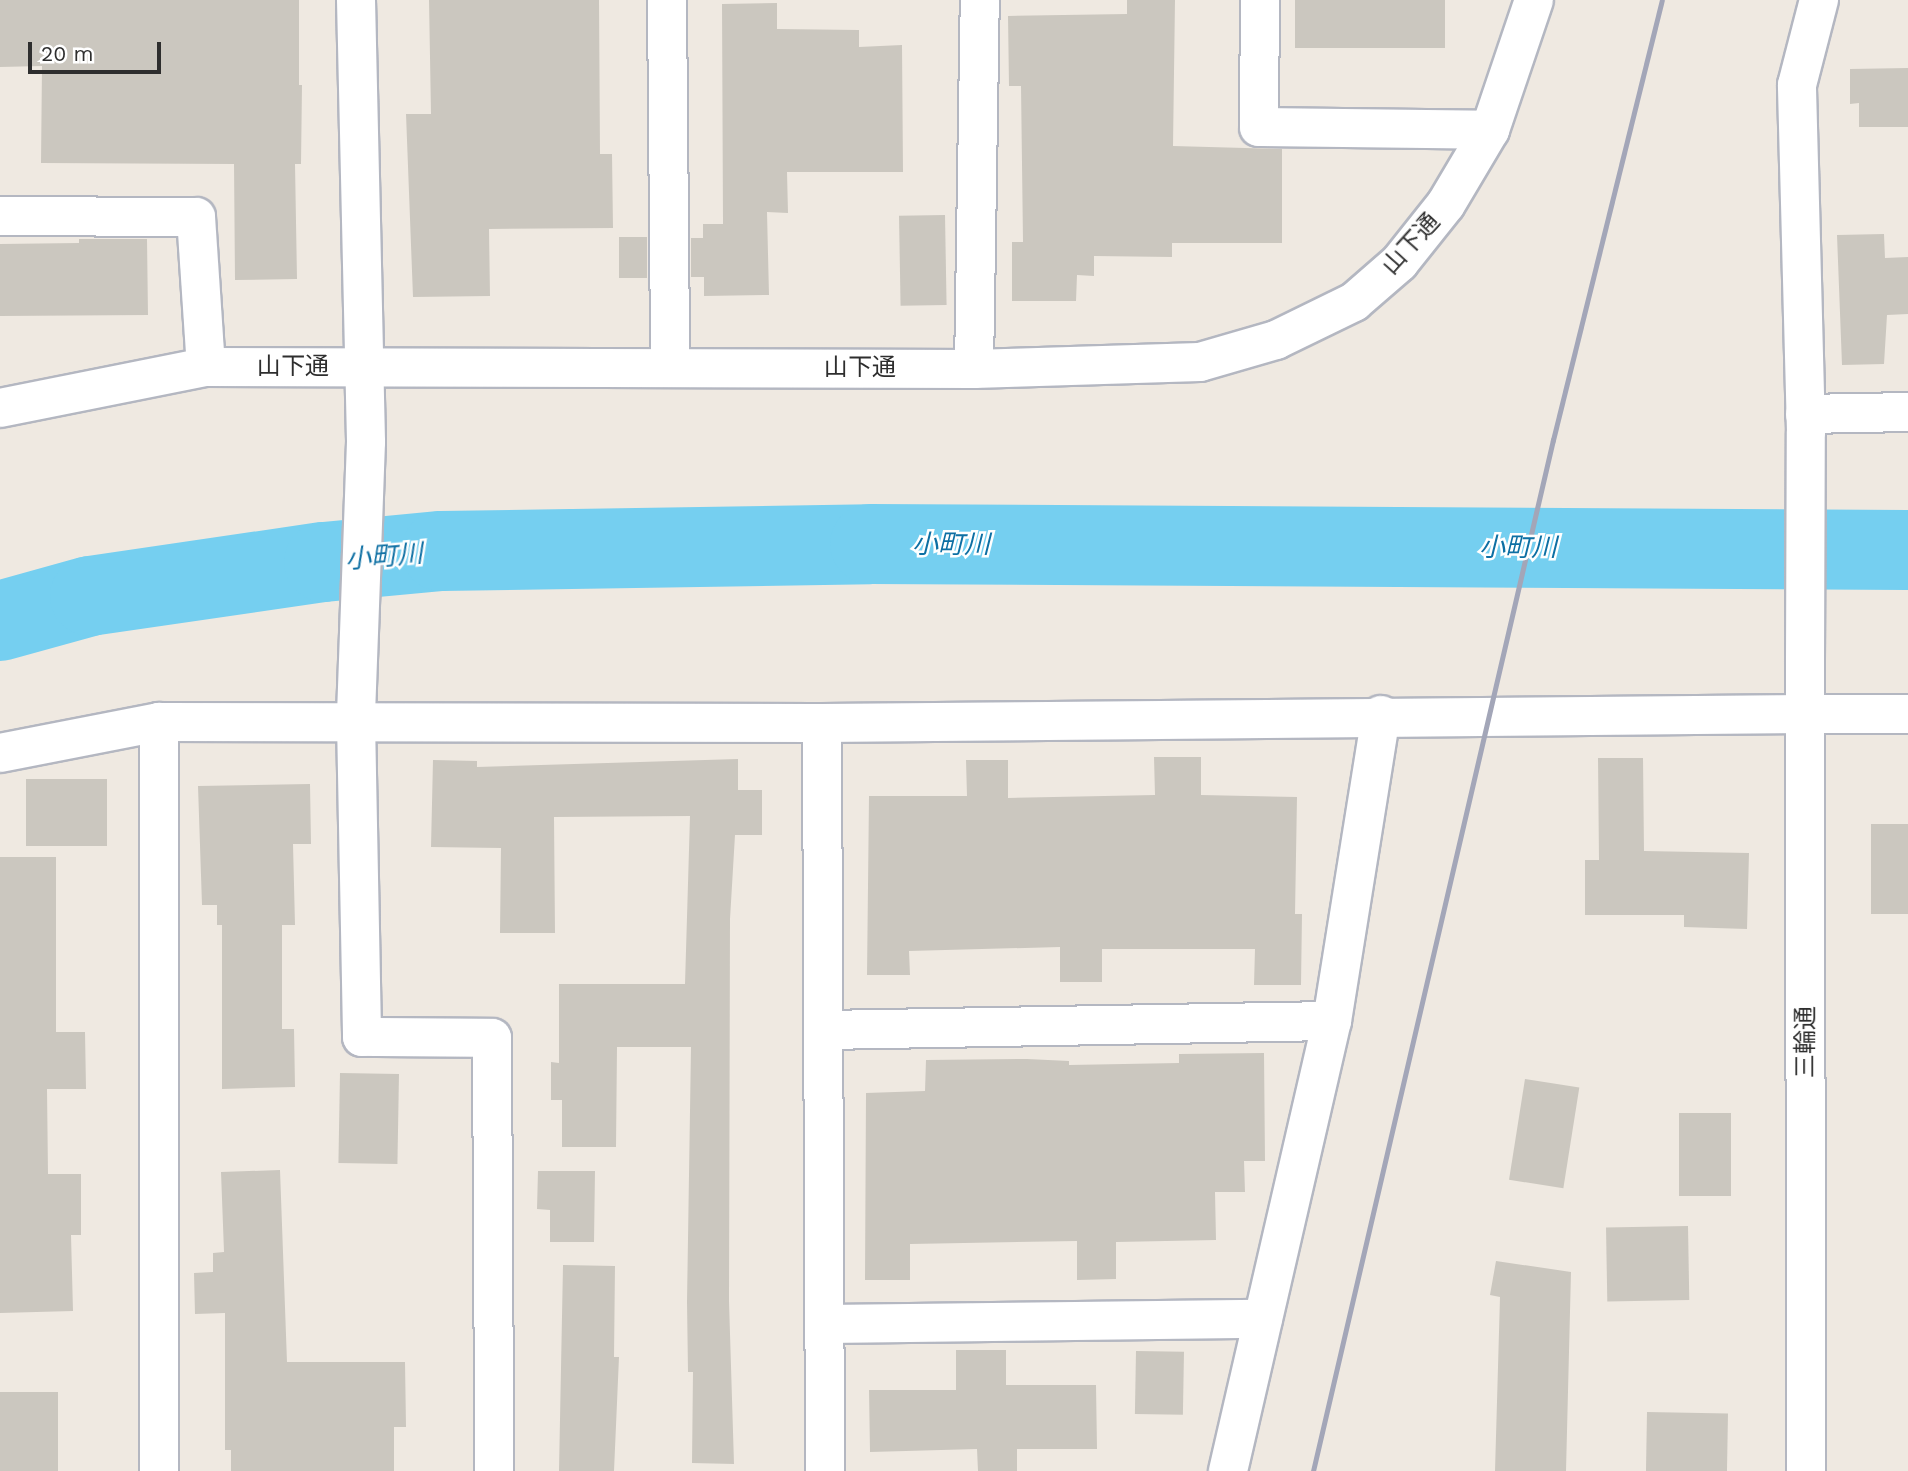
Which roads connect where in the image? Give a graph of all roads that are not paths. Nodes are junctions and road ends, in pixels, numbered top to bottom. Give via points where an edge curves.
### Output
1 (356, 0) edge
2 (667, 0) edge
3 (980, 0) edge
4 (1260, 0) edge
5 (1534, 0) edge
6 (1819, 0) edge
7 (1490, 130) junction
8 (0, 216) edge
9 (206, 367) junction
10 (670, 367) junction
11 (363, 368) junction
12 (974, 369) junction
13 (0, 408) edge
14 (1908, 412) edge
15 (1805, 423) junction
16 (1807, 714) junction
17 (1908, 714) edge
18 (1381, 715) junction
19 (356, 720) junction
20 (159, 722) junction
21 (822, 723) junction
22 (0, 753) edge
23 (1332, 1021) junction
24 (825, 1030) junction
25 (1263, 1319) junction
26 (825, 1324) junction
27 (159, 1471) edge
28 (494, 1471) edge
29 (825, 1471) edge
30 (1228, 1471) edge
31 (1806, 1471) edge

1 - 11 street
2 - 10 street
3 - 12 street
4 - 7 street via 1259,127
5 - 7 street, 山下通
6 - 15 street, 三輪通 via 1797,85
7 - 12 street, 山下通 via 1446,204 1399,263 1354,302 1276,340 1200,362
8 - 9 street via 196,217
9 - 11 street, 山下通
9 - 13 street, 山下通
10 - 11 street, 山下通
10 - 12 street, 山下通
11 - 19 street via 366,442
14 - 15 street
15 - 16 street, 三輪通
16 - 17 street
16 - 18 street
16 - 31 street, 三輪通
18 - 21 street
18 - 23 street
19 - 20 street
19 - 21 street
19 - 28 street via 362,1037 492,1038
20 - 22 street
20 - 27 street
21 - 24 street
23 - 24 street
23 - 25 street
24 - 26 street
25 - 26 street
25 - 30 street
26 - 29 street

